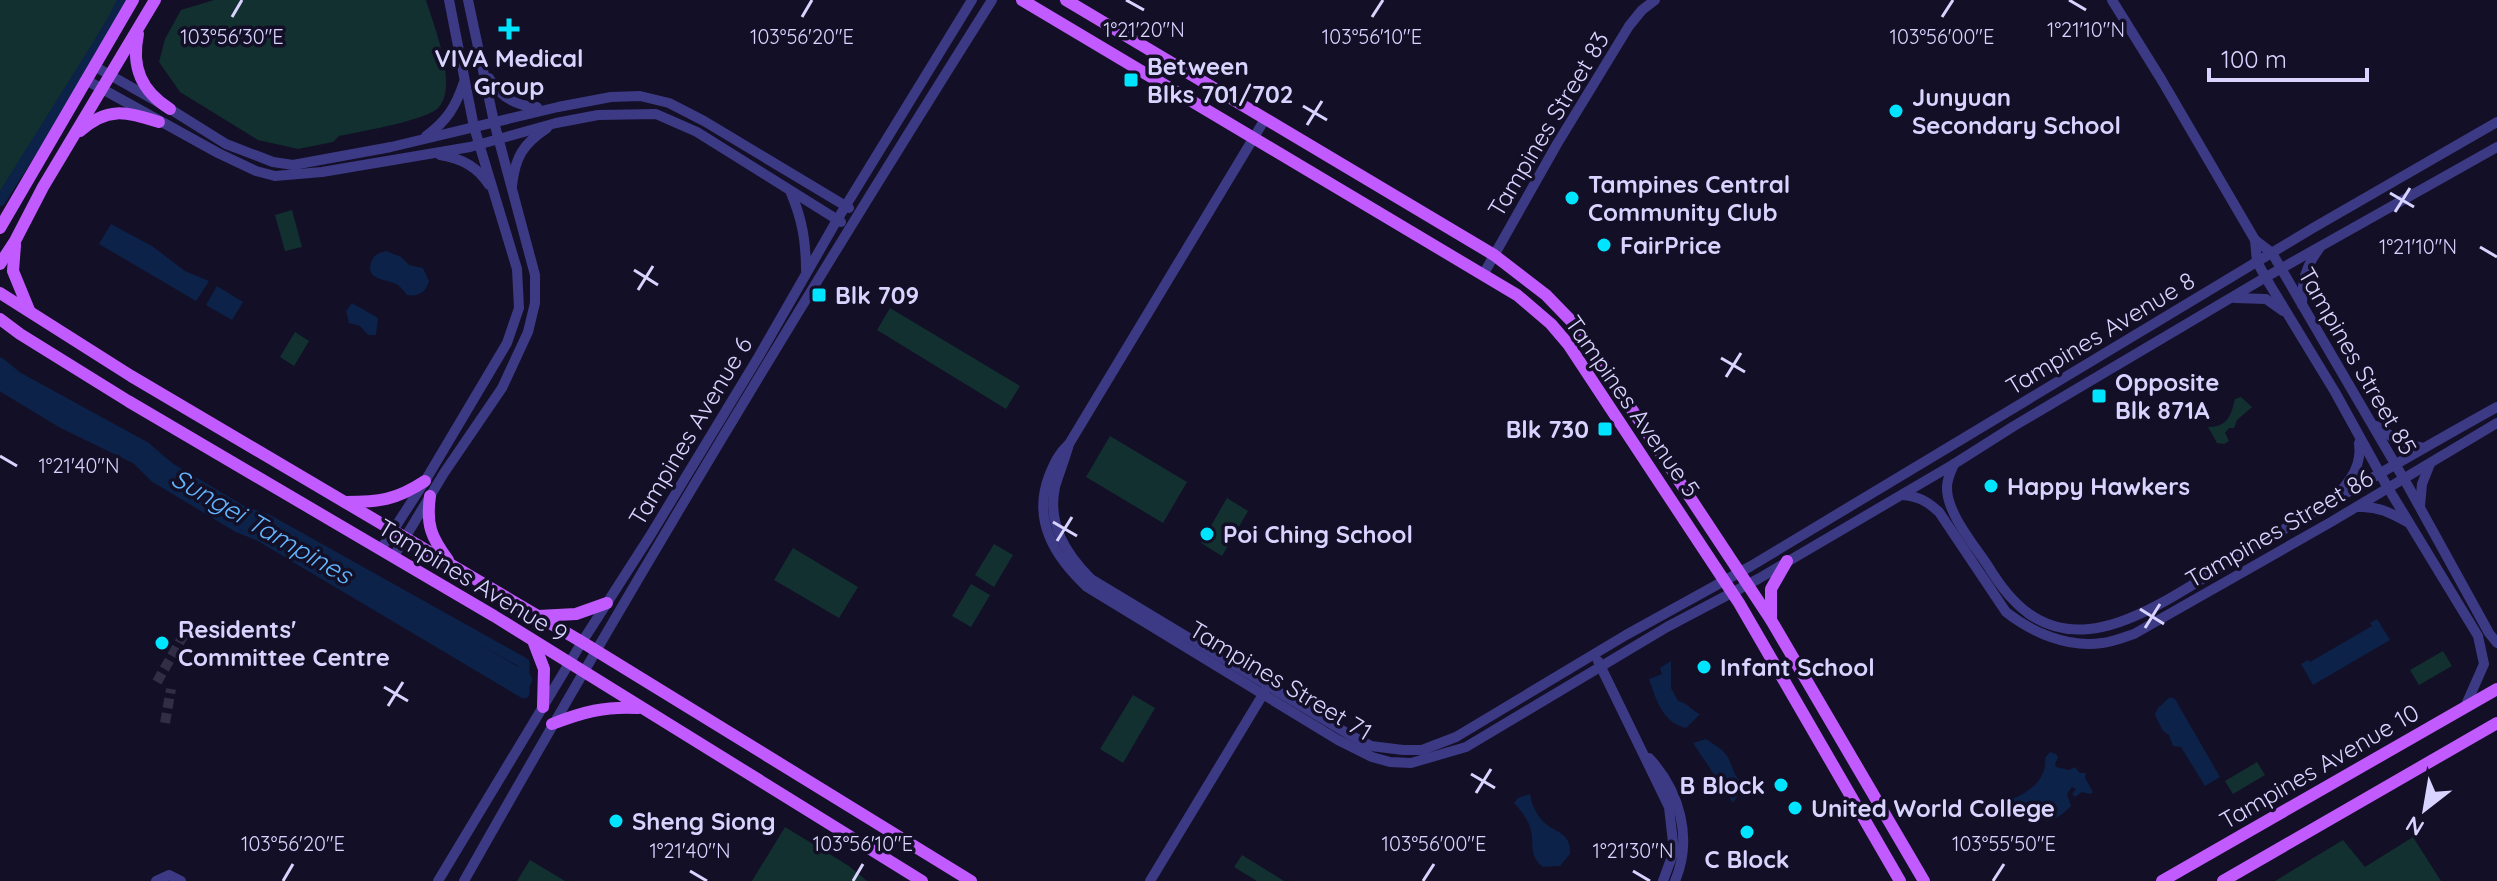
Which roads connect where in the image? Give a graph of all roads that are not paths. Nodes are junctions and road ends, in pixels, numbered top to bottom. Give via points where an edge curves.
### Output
1 (133, 0) edge
2 (155, 0) edge
3 (449, 0) edge
4 (468, 0) edge
5 (972, 0) edge
6 (992, 0) edge
7 (1022, 0) edge
8 (1066, 0) edge
9 (1655, 0) edge
10 (2112, 0) edge
11 (139, 27) junction
12 (94, 66) junction
13 (484, 69) junction
14 (110, 76) junction
15 (86, 80) junction
16 (465, 80) junction
17 (102, 90) junction
18 (552, 108) junction
19 (170, 109) junction
20 (1265, 119) junction
21 (159, 122) junction
22 (494, 122) junction
23 (2497, 122) edge
24 (556, 123) junction
25 (474, 127) junction
26 (498, 138) junction
27 (1253, 138) junction
28 (72, 139) junction
29 (419, 140) junction
30 (479, 144) junction
31 (2497, 147) edge
32 (428, 154) junction
33 (790, 191) junction
34 (512, 192) junction
35 (497, 201) junction
36 (845, 205) junction
37 (858, 213) junction
38 (837, 220) junction
39 (849, 227) junction
40 (0, 228) edge
41 (2255, 240) junction
42 (15, 241) junction
43 (2323, 245) junction
44 (2272, 253) junction
45 (1494, 255) junction
46 (2257, 262) junction
47 (0, 264) edge
48 (2281, 269) junction
49 (806, 272) junction
50 (1483, 275) junction
51 (2266, 277) junction
52 (0, 293) edge
53 (2231, 298) junction
54 (2302, 305) junction
55 (29, 310) junction
56 (2290, 318) junction
57 (0, 319) edge
58 (20, 334) junction
59 (0, 335) edge
60 (2497, 407) edge
61 (2369, 419) junction
62 (2497, 423) edge
63 (2358, 435) junction
64 (2424, 448) junction
65 (2430, 462) junction
66 (1954, 464) junction
67 (2395, 464) junction
68 (2380, 474) junction
69 (2404, 479) junction
70 (425, 481) junction
71 (2388, 488) junction
72 (1900, 495) junction
73 (430, 496) junction
74 (343, 502) junction
75 (2331, 503) junction
76 (2355, 508) junction
77 (2420, 508) junction
78 (2409, 523) junction
79 (1959, 532) junction
80 (399, 535) junction
81 (381, 549) junction
82 (394, 556) junction
83 (1787, 561) junction
84 (452, 566) junction
85 (1739, 573) junction
86 (1747, 584) junction
87 (1729, 587) junction
88 (607, 603) junction
89 (535, 616) junction
90 (1771, 620) junction
91 (533, 640) junction
92 (582, 642) junction
93 (2497, 643) edge
94 (594, 650) junction
95 (1598, 661) junction
96 (569, 664) junction
97 (582, 672) junction
98 (2497, 689) edge
99 (1266, 690) junction
100 (543, 707) junction
101 (2465, 707) junction
102 (641, 708) junction
103 (2497, 723) edge
104 (552, 724) junction
105 (1644, 753) junction
106 (155, 879) edge
107 (181, 881) edge
108 (438, 881) edge
109 (464, 881) edge
110 (922, 881) edge
111 (971, 881) edge
112 (1150, 881) edge
113 (1663, 881) edge
114 (1675, 881) edge
115 (1900, 881) edge
116 (1924, 881) edge
117 (2162, 881) edge
118 (2223, 881) edge

1 - 12 main road
2 - 11 main road
3 - 16 street
4 - 13 street
5 - 36 street, Tampines Avenue 6
6 - 37 street, Tampines Avenue 6
7 - 27 main road, Tampines Avenue 5
8 - 20 main road, Tampines Avenue 5
9 - 45 street, Tampines Street 83 via 1629,26
10 - 41 street
11 - 14 main road
11 - 19 main road via 134,56 138,73 151,95
12 - 14 street
12 - 15 main road
13 - 18 street via 509,101
13 - 22 street
14 - 17 main road
14 - 19 street
15 - 17 street
15 - 40 main road
16 - 25 street
16 - 29 street via 450,115
17 - 21 street
17 - 28 main road
18 - 22 street
18 - 36 street via 611,97 669,103
19 - 29 street via 226,144 293,165
20 - 27 street, Tampines Street 71
20 - 45 main road, Tampines Avenue 5
21 - 28 main road via 125,112 108,114
21 - 32 street via 275,176
22 - 25 street
22 - 26 street
23 - 44 street, Tampines Avenue 8
24 - 26 street
24 - 33 street via 598,115 656,114 697,132
24 - 34 street via 525,145
25 - 29 street
25 - 30 street
26 - 30 street
26 - 34 street
27 - 50 main road, Tampines Avenue 5
27 - 99 street, Tampines Street 71 via 1069,444 1053,509 1065,547 1091,579
28 - 42 main road
30 - 32 street
30 - 35 street
31 - 43 street, Tampines Avenue 8
32 - 35 street via 455,157 478,170
33 - 38 street
33 - 49 street via 801,215
34 - 73 street via 535,275 528,332 502,388
35 - 70 street via 517,269 519,308 507,343
36 - 37 street
36 - 38 street, Tampines Avenue 6
37 - 39 street, Tampines Avenue 6
38 - 39 street
38 - 49 street, Tampines Avenue 6
39 - 94 street, Tampines Avenue 6
41 - 44 street, Tampines Street 85
41 - 46 street
42 - 47 main road
42 - 55 main road via 13,271
43 - 48 street, Tampines Avenue 8
43 - 54 street via 2306,268
44 - 46 street, Tampines Avenue 8
44 - 48 street, Tampines Street 85
45 - 50 street, Tampines Street 83
45 - 85 main road, Tampines Avenue 5 via 1578,328
46 - 51 street, Tampines Street 85
46 - 85 street, Tampines Avenue 8
48 - 51 street, Tampines Avenue 8
48 - 54 street, Tampines Street 85
49 - 88 street, Tampines Avenue 6
50 - 87 main road, Tampines Avenue 5 via 1532,307 1568,344
51 - 53 street, Tampines Avenue 8
51 - 56 street, Tampines Street 85
52 - 55 main road
53 - 56 street via 2266,299
53 - 66 street, Tampines Avenue 8
54 - 61 street, Tampines Street 85
55 - 74 main road
56 - 63 street, Tampines Street 85
57 - 58 main road, Tampines Avenue 9
58 - 59 main road
58 - 81 main road, Tampines Avenue 9
60 - 64 street, Tampines Street 86
61 - 64 street via 2391,438
61 - 67 street, Tampines Street 85
62 - 65 street, Tampines Street 86
63 - 68 street, Tampines Street 85
63 - 75 street via 2357,469
64 - 67 street, Tampines Street 86
65 - 69 street, Tampines Street 86
65 - 77 street, Tampines Street 85
66 - 72 street, Tampines Avenue 8
66 - 79 street, Tampines Street 86 via 1947,485
67 - 68 street, Tampines Street 86
67 - 69 street, Tampines Street 85
68 - 71 street, Tampines Street 85
68 - 75 street, Tampines Street 86
69 - 71 street, Tampines Street 86
69 - 77 street, Tampines Street 85
70 - 74 main road via 388,500
70 - 80 street
71 - 76 street, Tampines Street 86
71 - 78 street, Tampines Street 85
72 - 79 street, Tampines Street 86 via 1928,502
72 - 83 street, Tampines Avenue 8
73 - 80 street
73 - 84 main road via 433,540
74 - 80 main road, Tampines Avenue 9
75 - 79 street, Tampines Street 86 via 2163,601 2116,625 2087,630 2044,622 2014,603
76 - 78 street via 2383,509
76 - 79 street, Tampines Street 86 via 2134,634 2103,643 2068,642 2035,631 2006,612
77 - 93 street, Tampines Street 85
78 - 101 street, Tampines Street 85 via 2478,636 2484,664
80 - 81 street
80 - 82 street
80 - 84 main road, Tampines Avenue 9
81 - 82 main road, Tampines Avenue 9
82 - 91 main road, Tampines Avenue 9
83 - 86 street, Tampines Avenue 8
83 - 90 main road via 1771,589
84 - 89 main road, Tampines Avenue 9
85 - 86 main road, Tampines Avenue 5
85 - 87 street, Tampines Avenue 8
86 - 87 street, Tampines Avenue 8
86 - 90 main road, Tampines Avenue 5
87 - 95 street, Tampines Street 71 via 1626,635
87 - 115 main road, Tampines Avenue 5
88 - 89 main road via 576,614
88 - 92 street, Tampines Avenue 6
89 - 92 main road, Tampines Avenue 9
90 - 116 main road, Tampines Avenue 5
91 - 96 main road, Tampines Avenue 9
91 - 100 main road via 544,669
92 - 94 main road, Tampines Avenue 9
92 - 96 street, Tampines Avenue 6
94 - 97 street, Tampines Avenue 6
94 - 111 main road, Tampines Avenue 9
95 - 99 street, Tampines Street 71 via 1422,750 1371,746
95 - 105 street
96 - 97 main road, Tampines Avenue 9
96 - 100 street, Tampines Avenue 6
97 - 102 main road, Tampines Avenue 9
97 - 104 street, Tampines Avenue 6
98 - 101 main road, Tampines Avenue 10
99 - 112 street
100 - 108 street, Tampines Avenue 6
101 - 117 main road, Tampines Avenue 10
102 - 104 main road via 612,706
102 - 110 main road, Tampines Avenue 9
103 - 118 main road
104 - 109 street, Tampines Avenue 6
105 - 113 street via 1672,824 1674,851
105 - 114 street via 1666,783 1682,821 1683,853
106 - 107 street via 169,875

